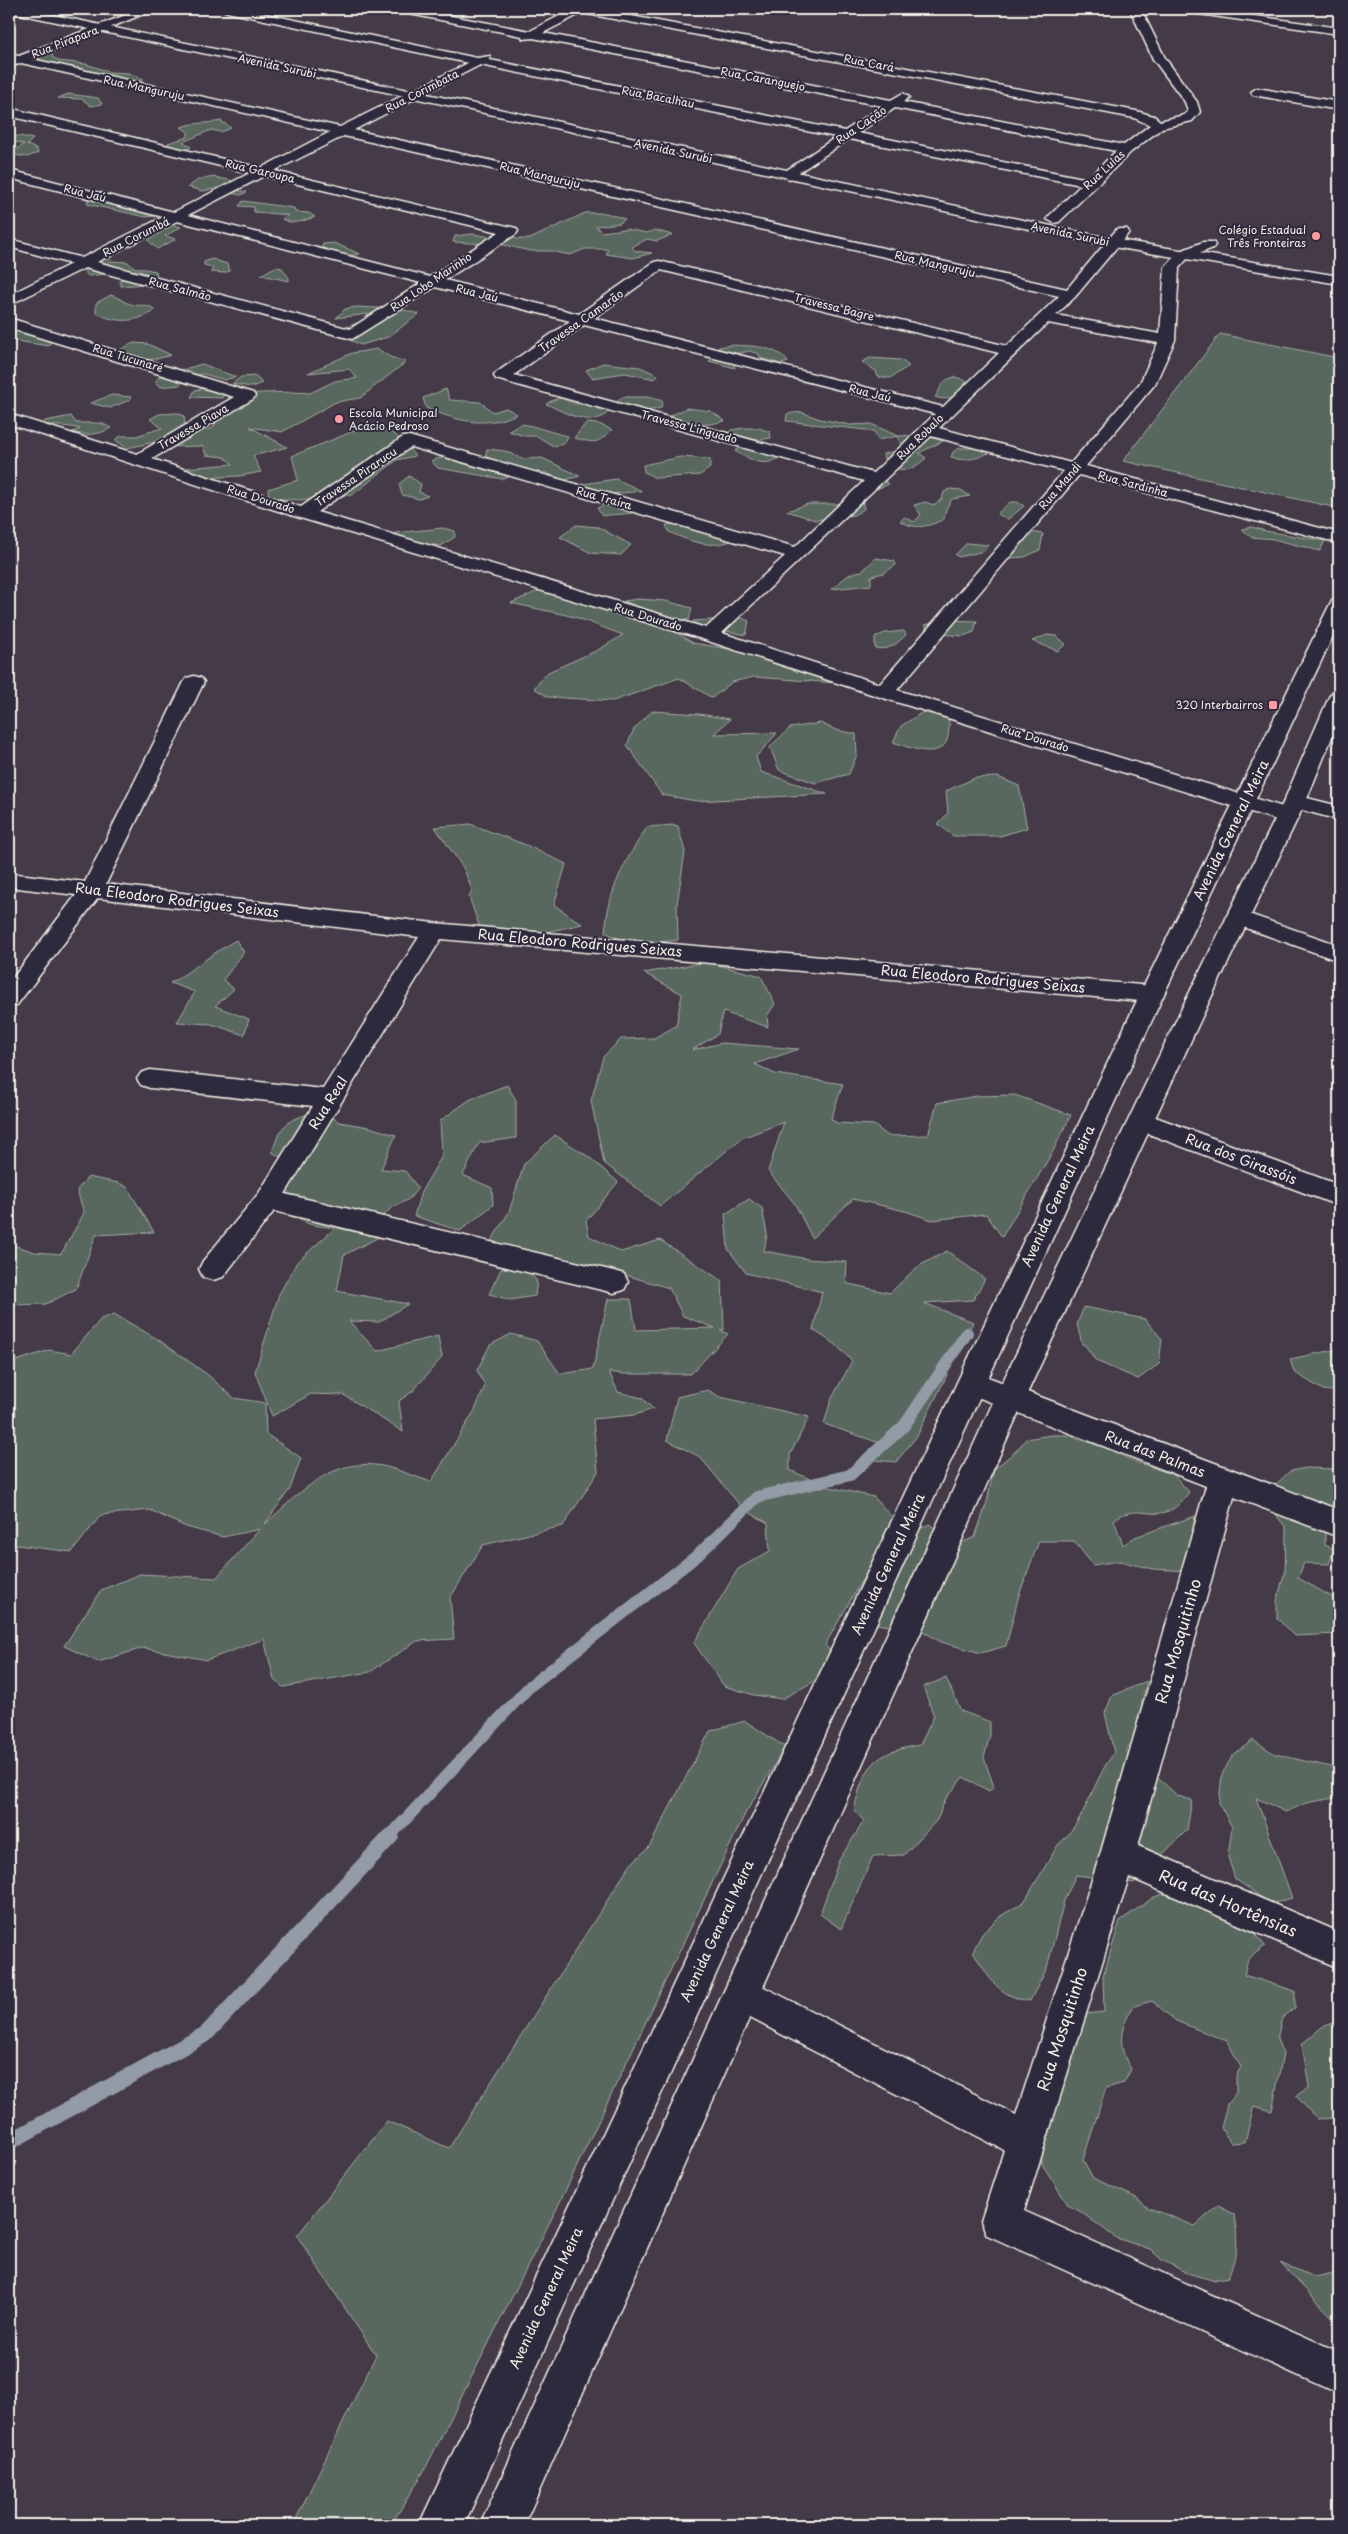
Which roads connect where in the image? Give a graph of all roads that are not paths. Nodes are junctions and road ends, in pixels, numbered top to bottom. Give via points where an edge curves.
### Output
1 (10, 9) edge
2 (52, 9) edge
3 (150, 9) edge
4 (227, 9) edge
5 (399, 9) edge
6 (580, 9) edge
7 (1136, 9) edge
8 (1185, 9) edge
9 (291, 12) dead end
10 (274, 19) junction
11 (114, 24) junction
12 (100, 29) junction
13 (1339, 31) edge
14 (531, 34) junction
15 (514, 43) dead end
16 (497, 52) dead end
17 (13, 61) edge
18 (480, 61) junction
19 (932, 75) junction
20 (427, 88) junction
21 (1258, 92) dead end
22 (414, 95) junction
23 (894, 103) junction
24 (1339, 106) edge
25 (9, 112) edge
26 (1158, 125) junction
27 (340, 131) junction
28 (848, 134) junction
29 (1126, 149) junction
30 (799, 166) junction
31 (262, 172) junction
32 (9, 174) edge
33 (789, 175) junction
34 (1090, 183) junction
35 (177, 216) junction
36 (1054, 219) junction
37 (510, 231) joint
38 (1117, 237) junction
39 (9, 243) edge
40 (1183, 255) junction
41 (84, 264) junction
42 (659, 265) joint
43 (1339, 280) edge
44 (431, 281) junction
45 (1070, 294) junction
46 (9, 301) edge
47 (1046, 318) junction
48 (583, 320) junction
49 (9, 323) edge
50 (352, 334) joint
51 (1167, 340) junction
52 (1009, 351) junction
53 (502, 376) joint
54 (247, 396) joint
55 (945, 412) junction
56 (9, 419) edge
57 (927, 430) junction
58 (409, 441) joint
59 (140, 460) junction
60 (1075, 469) junction
61 (876, 479) junction
62 (303, 513) junction
63 (1339, 538) edge
64 (798, 554) junction
65 (1339, 604) edge
66 (709, 635) junction
67 (194, 682) dead end
68 (884, 692) junction
69 (1339, 697) edge
70 (1245, 803) junction
71 (1291, 808) junction
72 (1339, 813) edge
73 (9, 880) edge
74 (92, 890) junction
75 (1237, 917) junction
76 (434, 931) junction
77 (1339, 953) edge
78 (1152, 994) junction
79 (9, 999) edge
80 (1195, 1006) junction
81 (150, 1079) dead end
82 (330, 1099) junction
83 (1142, 1121) junction
84 (1339, 1196) edge
85 (268, 1200) junction
86 (213, 1269) dead end
87 (614, 1282) dead end
88 (972, 1383) junction
89 (1010, 1398) junction
90 (1223, 1480) junction
91 (1339, 1524) edge
92 (1118, 1855) junction
93 (1339, 1950) edge
94 (742, 1994) junction
95 (1026, 2141) junction
96 (1339, 2373) edge
97 (441, 2525) edge
98 (502, 2525) edge

1 - 12 street, Avenida Surubi
2 - 11 street, Avenida Surubi
3 - 11 street, Rua Pirapara
4 - 10 street, Rua Bacalhau
5 - 14 street, Rua Caranguejo
6 - 14 street
6 - 19 street, Rua Cará
7 - 26 street via 1159,59 1191,102 1194,112 1188,118
8 - 13 street
9 - 10 street
10 - 18 street, Rua Bacalhau
11 - 12 street, Rua Pirapara
11 - 20 street, Avenida Surubi
12 - 17 street, Rua Pirapara
12 - 22 street, Avenida Surubi
14 - 15 street
14 - 23 street, Rua Caranguejo
16 - 18 street, Rua Corimbata
17 - 27 street, Rua Manguruju
18 - 20 street, Rua Corimbata
18 - 28 street, Rua Bacalhau
19 - 23 street, Rua Cação
19 - 26 street, Rua Cará via 1136,115
20 - 22 street, Rua Corimbata
20 - 30 street, Avenida Surubi
21 - 24 street
22 - 27 street, Rua Corimbata
22 - 33 street, Avenida Surubi
23 - 28 street, Rua Cação
23 - 29 street, Rua Caranguejo
25 - 31 street, Rua Garoupa
26 - 29 street, Rua Lulas
27 - 31 street, Rua Corimbata
27 - 45 street, Rua Manguruju
28 - 30 street, Rua Cação
28 - 34 street, Rua Bacalhau
29 - 34 street, Rua Lulas
30 - 33 street, Rua Cação
30 - 36 street, Avenida Surubi
31 - 35 street, Rua Corumbá
31 - 37 street, Rua Garoupa
32 - 35 street, Rua Jaú
33 - 38 street, Avenida Surubi
34 - 36 street, Rua Lulas
35 - 41 street, Rua Corumbá
35 - 44 street, Rua Jaú
36 - 38 street, Avenida Surubi
37 - 44 street, Rua Lobo Marinho
38 - 40 street, Avenida Surubi
38 - 40 street, Avenida Surubi via 1212,245
38 - 45 street, Rua Robalo
39 - 41 street, Rua Salmão
40 - 43 street, Avenida Surubi
40 - 51 street, Rua Mandi via 1172,266
41 - 46 street, Rua Corumbá
41 - 50 street, Rua Salmão
42 - 48 street, Travessa Camarão
42 - 52 street, Travessa Bagre
44 - 48 street, Rua Jaú
44 - 50 street, Rua Lobo Marinho
45 - 47 street, Rua Robalo
47 - 51 street
47 - 52 street, Rua Robalo
48 - 53 street, Travessa Camarão
48 - 55 street, Rua Jaú
49 - 54 street, Rua Tucunaré
51 - 60 street, Rua Mandi via 1147,384
52 - 55 street, Rua Robalo
53 - 61 street, Travessa Linguado
54 - 59 street, Travessa Piava
55 - 57 street, Rua Robalo
56 - 59 street, Rua Dourado
57 - 60 street, Rua Sardinha
57 - 61 street, Rua Robalo
58 - 62 street, Travessa Pirarucu
58 - 64 street, Rua Traíra
59 - 62 street, Rua Dourado
60 - 63 street, Rua Sardinha
60 - 68 street, Rua Mandi
61 - 64 street, Rua Robalo
62 - 66 street, Rua Dourado
64 - 66 street, Rua Robalo
65 - 70 street, Avenida General Meira
66 - 68 street, Rua Dourado
67 - 74 street
68 - 70 street, Rua Dourado
69 - 71 street
70 - 71 street, Rua Dourado
70 - 78 street, Avenida General Meira
71 - 72 street, Rua Dourado
71 - 75 street
73 - 74 street, Rua Eleodoro Rodrigues Seixas
74 - 76 street, Rua Eleodoro Rodrigues Seixas
74 - 79 street
75 - 77 street
75 - 80 street
76 - 78 street, Rua Eleodoro Rodrigues Seixas
76 - 82 street, Rua Real
78 - 80 street, Rua Eleodoro Rodrigues Seixas
78 - 88 street, Avenida General Meira
80 - 83 street
81 - 82 street
82 - 85 street, Rua Real
83 - 84 street, Rua dos Girassóis
83 - 89 street
85 - 86 street, Rua Real
85 - 87 street
88 - 89 street, Rua das Palmas
88 - 97 street, Avenida General Meira
89 - 90 street, Rua das Palmas
89 - 94 street
90 - 91 street, Rua das Palmas
90 - 92 street, Rua Mosquitinho
92 - 93 street, Rua das Hortênsias
92 - 95 street, Rua Mosquitinho
94 - 95 street
94 - 98 street
95 - 96 street, Rua Mosquitinho via 1001,2221

